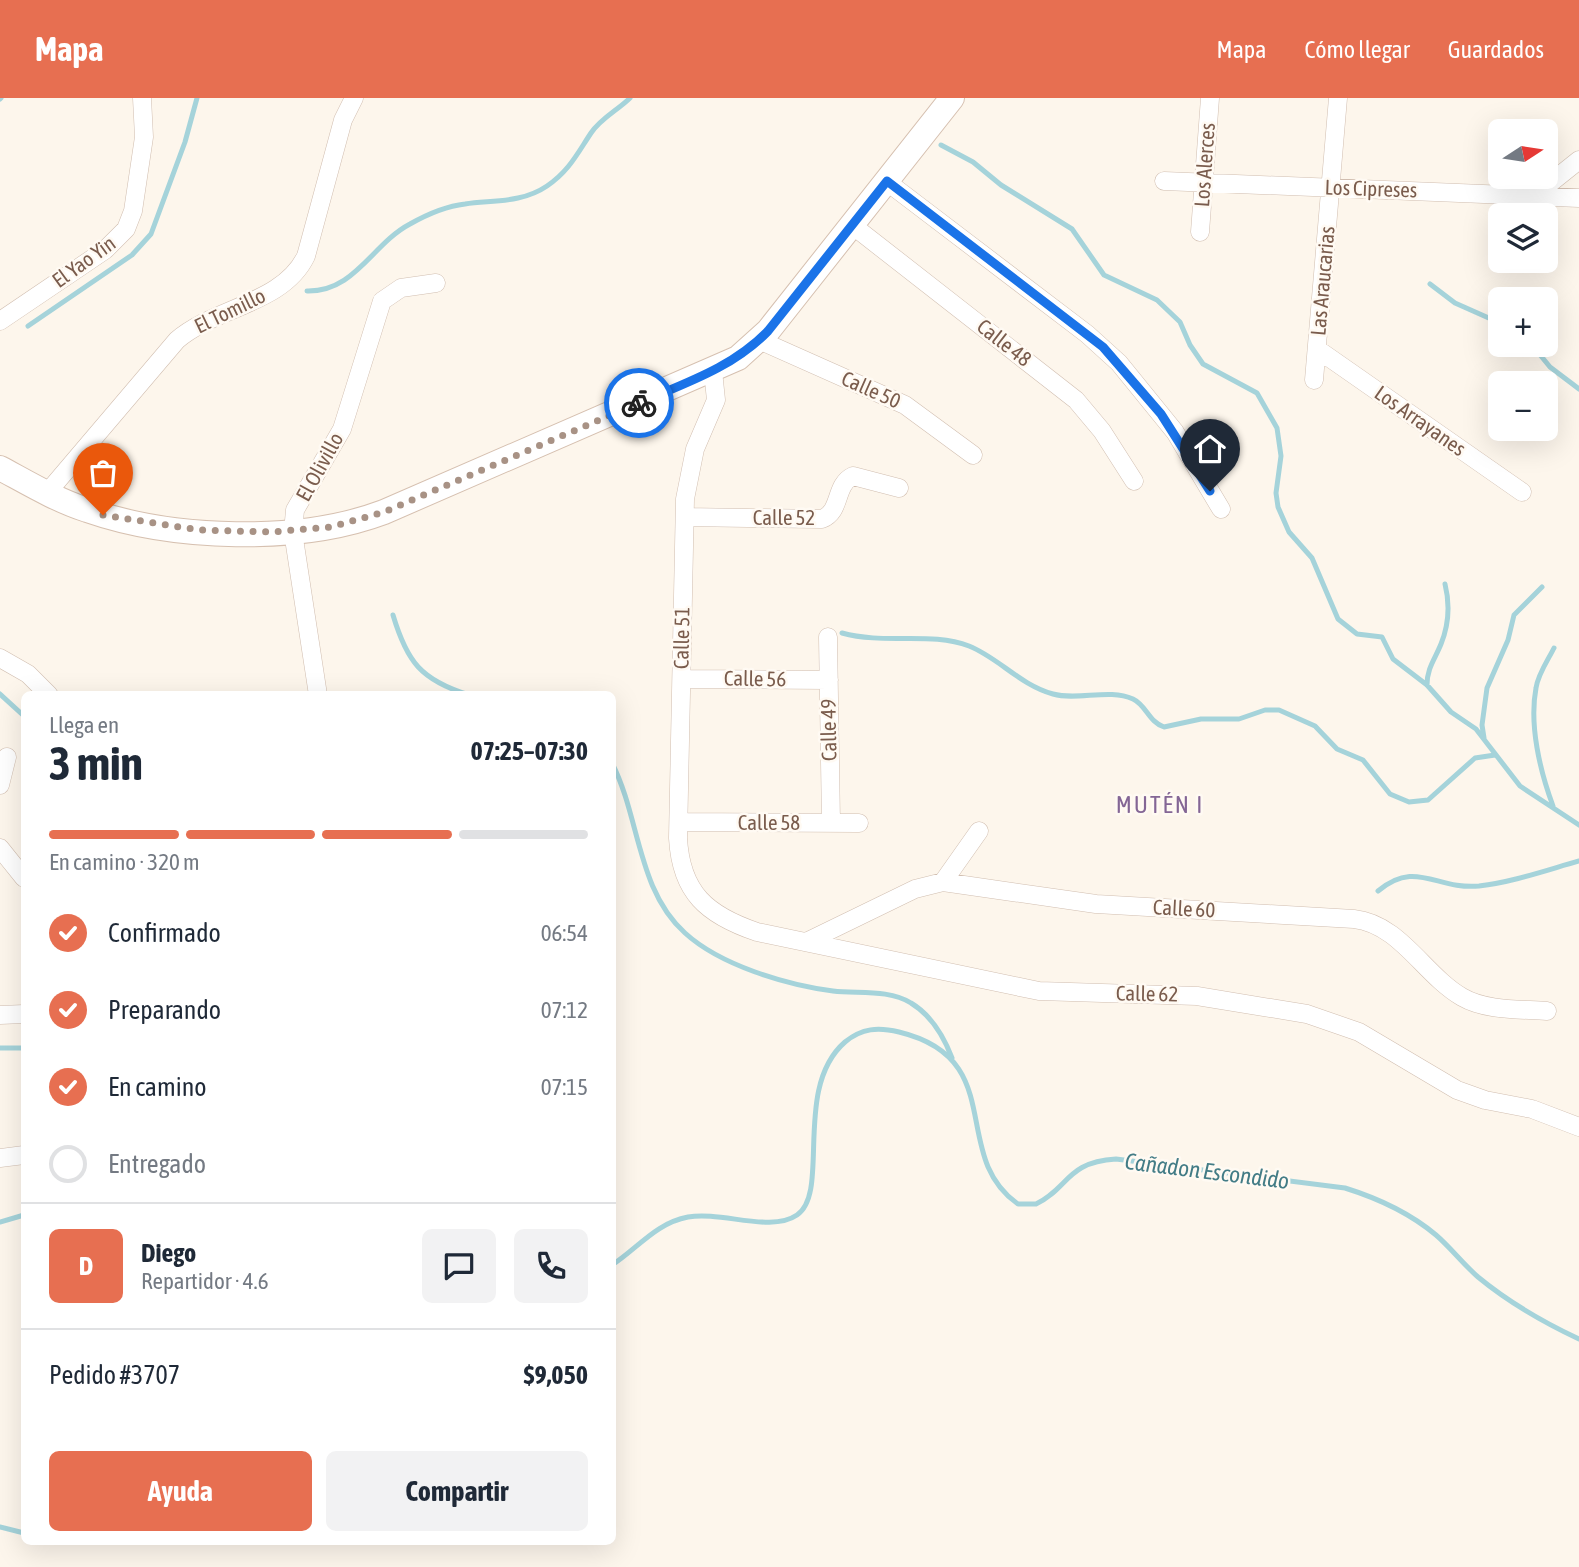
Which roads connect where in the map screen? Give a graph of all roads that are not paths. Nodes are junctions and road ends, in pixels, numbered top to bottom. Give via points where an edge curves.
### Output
1 (142, 98) edge
2 (354, 98) edge
3 (953, 98) edge
4 (1210, 98) edge
5 (1338, 98) edge
6 (1579, 160) edge
7 (887, 181) junction
8 (1164, 181) dead end
9 (1203, 182) junction
10 (1331, 188) junction
11 (1534, 196) junction
12 (1579, 198) edge
13 (852, 225) junction
14 (1200, 232) dead end
15 (436, 283) dead end
16 (0, 321) edge
17 (759, 340) junction
18 (1317, 349) junction
19 (713, 371) junction
20 (1314, 380) dead end
21 (973, 455) dead end
22 (0, 468) edge
23 (1134, 481) dead end
24 (899, 488) dead end
25 (1522, 492) dead end
26 (47, 493) junction
27 (1221, 509) dead end
28 (685, 516) junction
29 (293, 531) junction
30 (828, 637) dead end
31 (0, 658) edge
32 (682, 678) junction
33 (829, 680) junction
34 (45, 691) edge
35 (317, 691) edge
36 (4, 755) edge
37 (21, 764) edge
38 (0, 785) edge
39 (679, 822) junction
40 (831, 823) junction
41 (859, 823) dead end
42 (979, 831) dead end
43 (0, 848) edge
44 (21, 874) edge
45 (943, 882) junction
46 (703, 903) joint
47 (806, 942) junction
48 (1547, 1011) dead end
49 (21, 1014) edge
50 (0, 1015) edge
51 (1579, 1127) edge
52 (21, 1155) edge
53 (0, 1158) edge

1 - 16 street, El Yao Yin via 144,137 126,229 105,250
2 - 26 street, El Tomillo via 343,120 306,256 295,275 193,327 177,340
3 - 7 street
4 - 9 street, Los Alerces
5 - 10 street, Las Araucarias
6 - 11 street
7 - 13 street
7 - 27 street via 1119,363 1175,432
8 - 9 street, Los Cipreses
9 - 10 street, Los Cipreses
9 - 14 street, Los Alerces
10 - 11 street, Los Cipreses
10 - 18 street, Las Araucarias
11 - 12 street, Los Cipreses
13 - 17 street
13 - 23 street, Calle 48 via 1076,400
15 - 29 street, El Olivillo via 401,288 382,301 342,429 295,510
17 - 19 street
17 - 21 street, Calle 50 via 905,405
18 - 20 street, Las Araucarias
18 - 25 street, Los Arrayanes
19 - 28 street, Calle 51 via 716,400 690,465
19 - 29 street via 376,515
22 - 26 street
24 - 28 street, Calle 52 via 858,476 848,478 832,512 822,519
26 - 29 street via 93,513 147,524 199,530
28 - 32 street, Calle 51
29 - 35 street, El Olivillo
30 - 33 street, Calle 49
31 - 34 street via 28,674
32 - 33 street, Calle 56
32 - 39 street, Calle 51
33 - 40 street, Calle 49
36 - 37 street
36 - 38 street
39 - 40 street, Calle 58
39 - 46 street, Calle 51 via 681,867
40 - 41 street, Calle 58
42 - 45 street
43 - 44 street
45 - 47 street, Calle 60 via 915,889
45 - 48 street, Calle 60 via 1096,904 1364,920 1382,928 1470,1001
46 - 47 street, Calle 62 via 742,927
47 - 51 street, Calle 62 via 1031,990 1198,996 1307,1014 1359,1032 1457,1090 1532,1109
49 - 50 street
52 - 53 street

